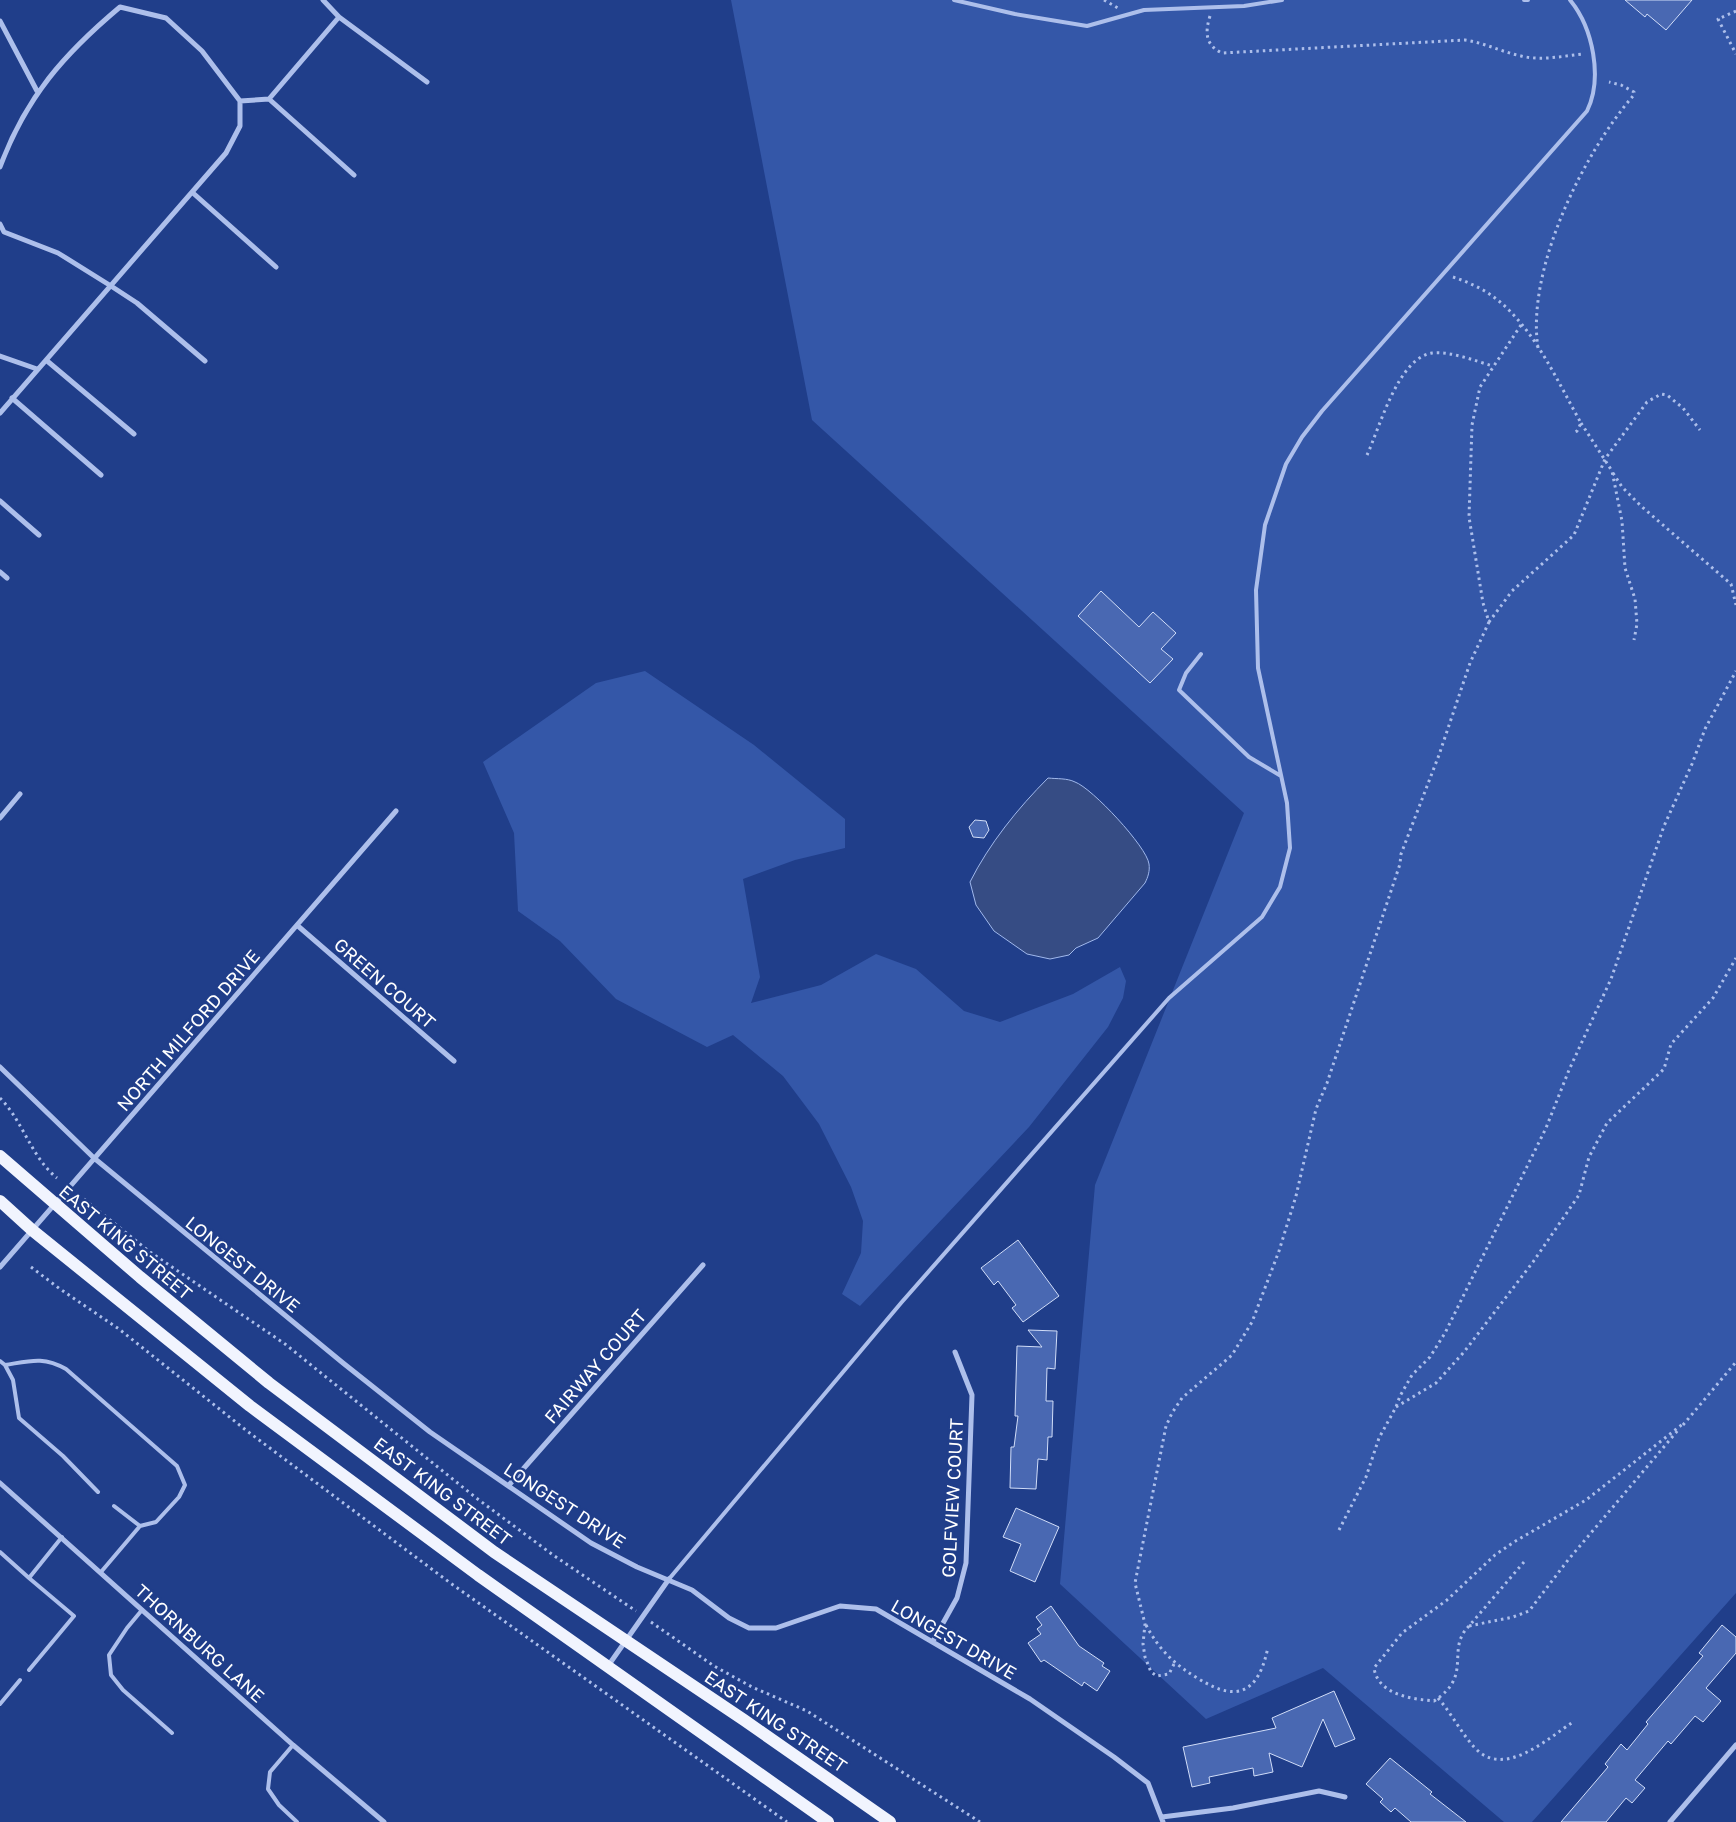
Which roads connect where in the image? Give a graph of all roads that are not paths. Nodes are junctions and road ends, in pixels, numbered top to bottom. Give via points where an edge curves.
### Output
1 (116, 0) edge
2 (323, 0) edge
3 (954, 0) edge
4 (1282, 0) edge
5 (1570, 0) edge
6 (120, 7) junction
7 (339, 17) junction
8 (0, 21) edge
9 (427, 82) dead end
10 (37, 92) junction
11 (269, 99) junction
12 (240, 101) junction
13 (0, 167) edge
14 (354, 175) dead end
15 (193, 193) junction
16 (0, 224) edge
17 (276, 267) dead end
18 (112, 286) junction
19 (0, 356) edge
20 (46, 360) junction
21 (205, 361) dead end
22 (38, 369) junction
23 (12, 398) junction
24 (0, 413) edge
25 (134, 434) dead end
26 (101, 475) dead end
27 (0, 501) edge
28 (39, 535) dead end
29 (0, 572) edge
30 (7, 578) dead end
31 (1201, 654) dead end
32 (1281, 776) junction
33 (20, 794) dead end
34 (396, 811) dead end
35 (0, 818) edge
36 (298, 926) junction
37 (454, 1061) dead end
38 (0, 1067) edge
39 (0, 1156) edge
40 (94, 1158) junction
41 (0, 1201) edge
42 (54, 1205) junction
43 (32, 1230) junction
44 (703, 1265) dead end
45 (0, 1267) edge
46 (956, 1352) dead end
47 (0, 1361) edge
48 (5, 1365) junction
49 (0, 1483) edge
50 (508, 1485) junction
51 (98, 1492) dead end
52 (114, 1506) dead end
53 (140, 1526) junction
54 (62, 1537) junction
55 (0, 1552) edge
56 (101, 1572) junction
57 (29, 1578) junction
58 (668, 1579) junction
59 (142, 1610) junction
60 (627, 1640) junction
61 (933, 1641) junction
62 (608, 1666) junction
63 (29, 1670) dead end
64 (20, 1680) dead end
65 (0, 1704) edge
66 (172, 1734) dead end
67 (293, 1744) junction
68 (1736, 1745) edge
69 (1345, 1797) dead end
70 (1162, 1820) edge
71 (297, 1822) edge
72 (384, 1822) edge
73 (828, 1822) edge
74 (890, 1822) edge
75 (1670, 1822) edge

1 - 6 street
2 - 7 street
3 - 4 lane via 1087,26 1144,10 1211,8
5 - 32 lane via 1579,10 1592,53 1594,97 1587,111 1322,411 1286,464 1265,525 1256,590 1258,668
6 - 10 street via 80,40
6 - 12 street via 166,18 202,51
7 - 9 street
7 - 11 street
8 - 10 street
10 - 13 street via 12,134
11 - 12 street
11 - 14 street
12 - 15 street via 240,126 226,153
15 - 17 street
15 - 18 street
16 - 18 street via 4,232 58,253
18 - 20 street
18 - 21 street
19 - 22 street
20 - 22 street
20 - 25 street
22 - 23 street
23 - 24 street
23 - 26 street
27 - 28 street
29 - 30 street
31 - 32 lane via 1186,673 1179,690 1250,757
32 - 58 lane via 1290,848 1280,887 1262,917 1169,998 901,1303
33 - 35 street
34 - 36 street, NORTH MILFORD DRIVE
36 - 37 street, GREEN COURT
36 - 40 street, NORTH MILFORD DRIVE
38 - 40 street, LONGEST DRIVE
39 - 42 main road, EAST KING STREET
40 - 42 street, NORTH MILFORD DRIVE
40 - 50 street, LONGEST DRIVE via 350,1369 430,1432
41 - 43 main road
42 - 43 street, NORTH MILFORD DRIVE
42 - 60 main road, EAST KING STREET via 269,1383 494,1552
43 - 45 street, NORTH MILFORD DRIVE
43 - 62 main road via 250,1406 478,1575
44 - 50 street, FAIRWAY COURT
46 - 61 street, GOLFVIEW COURT via 972,1395 966,1564 957,1598
47 - 48 lane
48 - 51 lane via 13,1380 19,1418
48 - 53 lane via 37,1359 52,1361 66,1369 177,1466 185,1485 179,1497 156,1522
49 - 54 street, THORNBURG LANE
50 - 58 street, LONGEST DRIVE via 591,1543
52 - 53 lane
53 - 56 lane
54 - 56 street, THORNBURG LANE
54 - 57 lane
55 - 57 lane
56 - 59 street, THORNBURG LANE
57 - 63 lane via 74,1616
58 - 60 street
58 - 61 street, LONGEST DRIVE via 692,1590 729,1618 749,1628 776,1628 840,1606 866,1607 876,1609
59 - 66 lane via 108,1655 111,1675
59 - 67 street, THORNBURG LANE
60 - 62 street
60 - 74 main road, EAST KING STREET
61 - 70 street, LONGEST DRIVE via 1030,1699 1148,1783
62 - 73 main road
64 - 65 lane
67 - 71 lane via 270,1772 268,1789
67 - 72 street, THORNBURG LANE
68 - 75 street
69 - 70 street via 1319,1791

